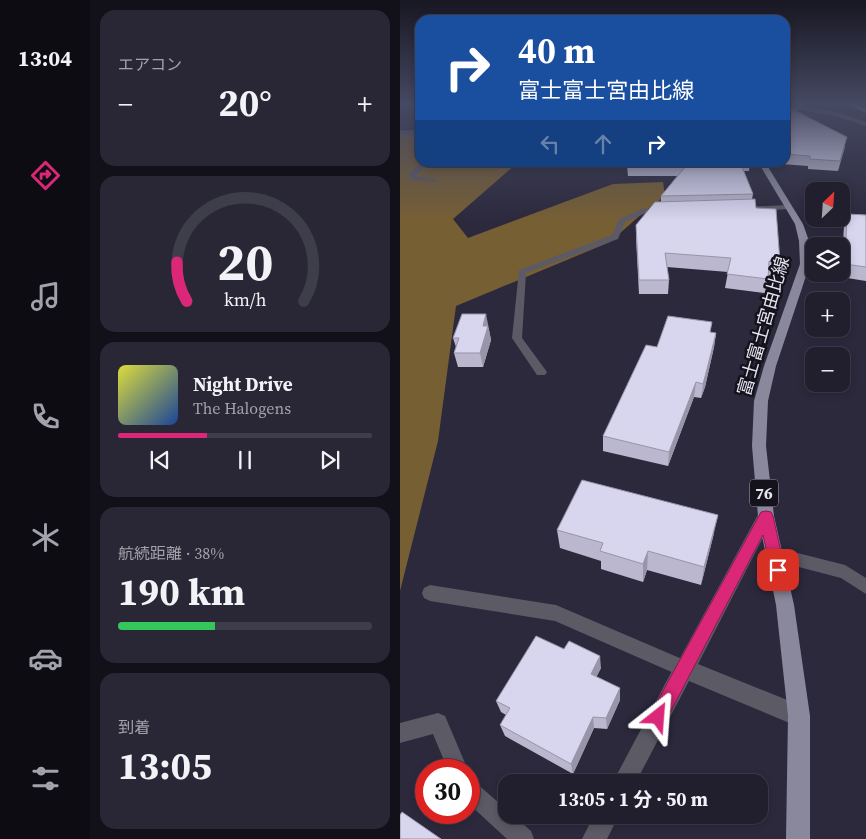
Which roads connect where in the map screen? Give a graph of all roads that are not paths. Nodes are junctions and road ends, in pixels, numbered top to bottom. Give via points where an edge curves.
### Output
1 (421, 167) edge
2 (764, 167) edge
3 (436, 181) dead end
4 (788, 207) junction
5 (734, 209) edge
6 (675, 210) edge
7 (541, 372) dead end
8 (766, 516) junction
9 (774, 554) junction
10 (866, 588) edge
11 (430, 593) dead end
12 (684, 668) junction
13 (799, 716) junction
14 (400, 733) edge
15 (453, 759) edge
16 (628, 774) edge
17 (480, 800) edge
18 (602, 824) edge
19 (523, 839) edge
20 (594, 839) edge
21 (798, 839) edge

1 - 3 lane via 411,175 412,178
2 - 4 main road, 富士富士宮由比線 / 76
4 - 5 lane
4 - 8 main road, 富士富士宮由比線 / 76 via 799,224 805,264 761,401 759,446
6 - 7 lane via 645,211 622,221 616,237 522,272 517,338
8 - 9 main road, 富士富士宮由比線 / 76
8 - 12 street
9 - 10 lane via 845,572
9 - 13 main road, 富士富士宮由比線 / 76 via 785,605
11 - 12 lane via 556,613
12 - 13 street
12 - 16 street
13 - 21 main road, 富士富士宮由比線 / 76
14 - 15 lane via 438,723
17 - 19 lane
18 - 20 street

